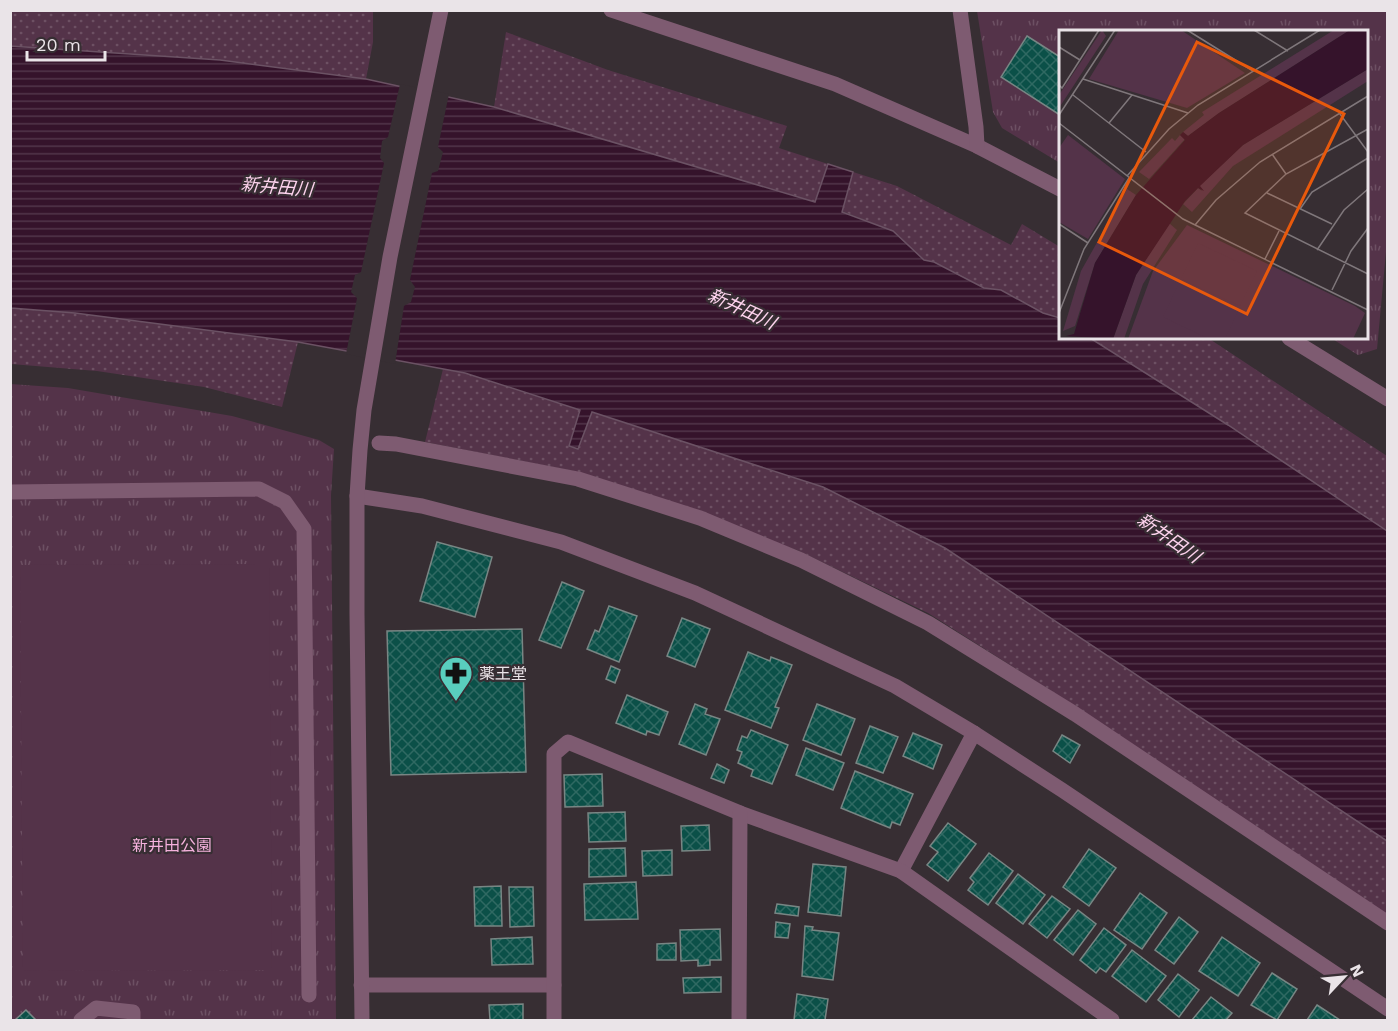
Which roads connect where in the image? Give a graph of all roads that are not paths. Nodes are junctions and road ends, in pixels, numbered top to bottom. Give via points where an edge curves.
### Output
1 (441, 10) edge
2 (611, 10) edge
3 (960, 10) edge
4 (638, 15) edge
5 (976, 146) junction
6 (1059, 188) edge
7 (1291, 339) edge
8 (1388, 399) edge
9 (379, 443) dead end
10 (10, 492) edge
11 (357, 496) junction
12 (974, 733) junction
13 (740, 813) junction
14 (901, 871) junction
15 (1388, 923) edge
16 (361, 985) junction
17 (554, 985) junction
18 (309, 995) dead end
19 (1388, 1009) edge
20 (1388, 1014) edge
21 (81, 1020) edge
22 (133, 1020) edge
23 (362, 1020) edge
24 (554, 1020) edge
25 (739, 1020) edge
26 (1113, 1020) edge
27 (1384, 1020) edge

1 - 11 street via 390,257 364,410
2 - 4 street
3 - 5 street
4 - 5 street via 835,84
5 - 6 street
7 - 8 street
9 - 15 street via 578,479 700,518 801,560 928,623 1075,714
10 - 18 street via 259,489 285,502 304,529
11 - 12 street via 423,506 561,542 685,589 895,686
11 - 16 street
12 - 14 street
12 - 19 street
13 - 14 street
13 - 17 street via 568,742 554,754
13 - 25 street
14 - 26 street
16 - 17 street
16 - 23 street
17 - 24 street
20 - 27 street
21 - 22 street via 96,1008 133,1012

